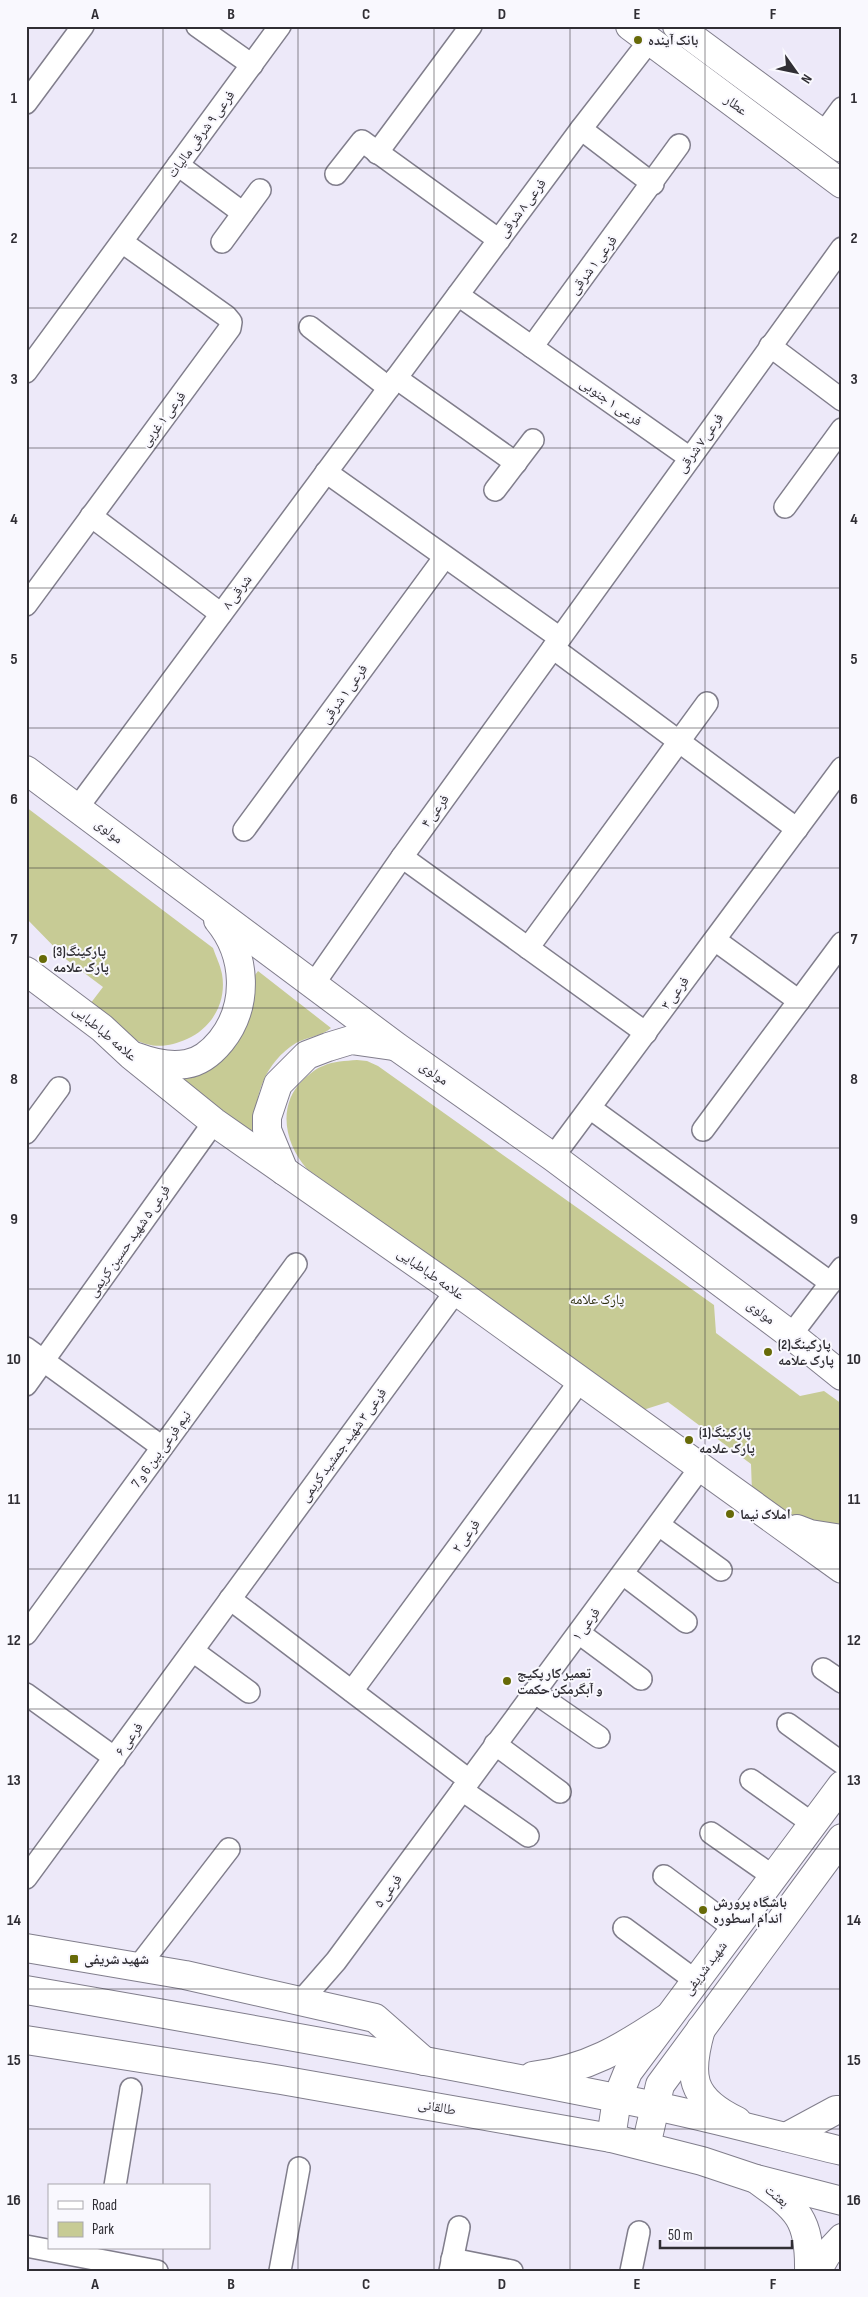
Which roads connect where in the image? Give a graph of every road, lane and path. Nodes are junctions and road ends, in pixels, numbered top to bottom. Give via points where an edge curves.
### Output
1 (83, 26) edge
2 (197, 26) edge
3 (280, 26) edge
4 (470, 26) edge
5 (677, 26) edge
6 (640, 33) edge
7 (252, 65) junction
8 (769, 94) junction
9 (26, 103) edge
10 (842, 108) edge
11 (752, 117) junction
12 (581, 130) junction
13 (832, 141) edge
14 (680, 145) dead end
15 (378, 153) junction
16 (178, 165) junction
17 (336, 174) dead end
18 (653, 184) junction
19 (842, 184) edge
20 (260, 190) dead end
21 (243, 213) junction
22 (499, 240) junction
23 (122, 242) junction
24 (222, 242) dead end
25 (842, 248) edge
26 (458, 295) junction
27 (310, 327) dead end
28 (770, 346) junction
29 (532, 347) junction
30 (26, 372) edge
31 (392, 383) junction
32 (842, 400) edge
33 (842, 429) edge
34 (533, 440) dead end
35 (690, 458) junction
36 (516, 463) junction
37 (326, 472) junction
38 (495, 490) dead end
39 (785, 507) dead end
40 (91, 516) junction
41 (444, 558) junction
42 (26, 605) edge
43 (222, 614) junction
44 (556, 643) junction
45 (707, 702) dead end
46 (678, 742) junction
47 (842, 768) edge
48 (26, 770) edge
49 (78, 807) junction
50 (797, 829) junction
51 (244, 830) dead end
52 (402, 857) junction
53 (204, 903) junction
54 (714, 940) junction
55 (842, 943) edge
56 (528, 948) junction
57 (26, 971) edge
58 (313, 985) junction
59 (799, 1001) junction
60 (646, 1033) junction
61 (397, 1047) junction
62 (131, 1055) junction
63 (59, 1088) dead end
64 (590, 1108) junction
65 (214, 1122) junction
66 (703, 1130) dead end
67 (26, 1132) edge
68 (553, 1158) junction
69 (284, 1172) junction
70 (296, 1264) dead end
71 (836, 1275) edge
72 (456, 1292) junction
73 (792, 1335) junction
74 (26, 1348) edge
75 (44, 1361) junction
76 (842, 1376) edge
77 (580, 1381) junction
78 (26, 1385) edge
79 (162, 1447) junction
80 (700, 1468) junction
81 (772, 1520) junction
82 (659, 1524) junction
83 (842, 1539) edge
84 (842, 1569) edge
85 (720, 1570) dead end
86 (623, 1574) junction
87 (230, 1599) junction
88 (686, 1622) dead end
89 (26, 1634) edge
90 (579, 1634) junction
91 (193, 1651) junction
92 (823, 1669) dead end
93 (641, 1679) dead end
94 (842, 1682) edge
95 (352, 1691) junction
96 (249, 1692) dead end
97 (534, 1692) junction
98 (26, 1694) edge
99 (788, 1724) dead end
100 (599, 1738) dead end
101 (495, 1744) junction
102 (115, 1758) junction
103 (842, 1763) edge
104 (752, 1780) dead end
105 (466, 1785) junction
106 (842, 1785) edge
107 (560, 1792) dead end
108 (813, 1824) junction
109 (711, 1833) dead end
110 (528, 1836) dead end
111 (842, 1838) edge
112 (229, 1849) dead end
113 (664, 1876) dead end
114 (774, 1877) junction
115 (26, 1878) edge
116 (624, 1928) dead end
117 (733, 1932) junction
118 (26, 1948) edge
119 (754, 1956) junction
120 (138, 1967) junction
121 (696, 1981) junction
122 (26, 1990) edge
123 (302, 2000) junction
124 (667, 2018) junction
125 (701, 2029) junction
126 (26, 2040) edge
127 (425, 2062) junction
128 (515, 2079) junction
129 (131, 2089) dead end
130 (617, 2100) junction
131 (655, 2106) junction
132 (842, 2110) edge
133 (758, 2131) junction
134 (786, 2137) junction
135 (611, 2138) junction
136 (646, 2146) junction
137 (842, 2151) edge
138 (300, 2168) dead end
139 (756, 2179) junction
140 (115, 2184) edge
141 (842, 2201) edge
142 (459, 2227) dead end
143 (639, 2232) dead end
144 (842, 2238) edge
145 (26, 2246) edge
146 (103, 2260) edge
147 (451, 2265) edge
148 (157, 2271) edge
149 (280, 2271) edge
150 (512, 2271) edge
151 (630, 2271) edge
152 (809, 2271) edge
153 (817, 2271) edge

1 - 9 street
2 - 7 street
3 - 7 street, فرعی ۹ شرقی مالیات
4 - 15 street
5 - 8 main road, عطار
6 - 11 main road, عطار
6 - 12 street, فرعی ۸ شرقی
7 - 16 street, فرعی ۹ شرقی مالیات
8 - 11 main road
8 - 13 main road, عطار
10 - 13 street
11 - 19 main road, عطار
12 - 18 street
12 - 22 street, فرعی ۸ شرقی
14 - 18 street
15 - 17 street via 360,141
15 - 22 street
16 - 21 street
16 - 23 street, فرعی ۹ شرقی مالیات
18 - 29 street, فرعی ۱ شرقی
20 - 21 street
21 - 24 street
22 - 26 street, فرعی ۸ شرقی
23 - 30 street, فرعی ۹ شرقی مالیات
23 - 40 street, فرعی ۱ غربی via 231,322 230,328
25 - 28 street, فرعی ۷ شرقی
26 - 29 street, فرعی ۱ جنوبی
26 - 31 street, فرعی ۸ شرقی
27 - 31 street
28 - 32 street
28 - 35 street, فرعی ۷ شرقی
29 - 35 street, فرعی ۱ جنوبی
31 - 36 street
31 - 37 street, ۸ شرقی
33 - 39 street
34 - 36 street
35 - 44 street, فرعی ۷ شرقی
36 - 38 street
37 - 41 street
37 - 43 street, ۸ شرقی
40 - 42 street
40 - 43 street
41 - 44 street
41 - 51 street, فرعی ۱ شرقی
43 - 49 street, ۸ شرقی
44 - 46 street
44 - 52 street, فرعی ۴
45 - 46 street
46 - 50 street
46 - 56 street
47 - 50 street, فرعی ۳
48 - 49 main road, مولوی
49 - 53 main road, مولوی
50 - 54 street, فرعی ۳
52 - 56 street
52 - 58 street, فرعی ۴
53 - 58 main road, مولوی
53 - 62 main road via 223,926 238,958 241,996 227,1034 214,1050 186,1064 163,1065
54 - 59 street
54 - 60 street, فرعی ۳
55 - 59 street
56 - 60 street
57 - 62 main road, علامه طباطبایی via 102,1028
58 - 61 main road, مولوی
59 - 66 street
60 - 64 street, فرعی ۳
61 - 68 main road, مولوی
61 - 69 main road via 351,1040 308,1055 292,1068 278,1084 267,1117 267,1130
62 - 65 main road, علامه طباطبایی
63 - 67 street
64 - 68 street, فرعی ۳
64 - 71 street
65 - 69 main road, علامه طباطبایی
65 - 75 street, فرعی ۵ شهید حسین کریمی
68 - 73 main road, مولوی
69 - 72 main road, علامه طباطبایی
70 - 79 street, نیم فرعی بین 6 و 7
71 - 73 street
72 - 77 main road, علامه طباطبایی
72 - 87 street, فرعی ۳ شهید جمشید کریمی
73 - 76 main road, مولوی
74 - 75 street
75 - 78 street, فرعی ۵ شهید حسین کریمی
75 - 79 street
77 - 80 main road, علامه طباطبایی
77 - 95 street, فرعی ۲
79 - 89 street, نیم فرعی بین 6 و 7
80 - 81 main road, علامه طباطبایی
80 - 82 street, فرعی ۱
81 - 83 main road via 810,1534
81 - 84 main road, علامه طباطبایی
82 - 85 street
82 - 86 street, فرعی ۱
86 - 88 street
86 - 90 street, فرعی ۱
87 - 91 street, فرعی ۶
87 - 95 street
90 - 93 street
90 - 97 street, فرعی ۱
91 - 96 street
91 - 102 street, فرعی ۶
92 - 94 street
95 - 105 street
97 - 100 street
97 - 101 street, فرعی ۱
98 - 102 street
99 - 103 street
101 - 105 street, فرعی ۱
101 - 107 street
102 - 115 street, فرعی ۶
104 - 108 street
105 - 110 street
105 - 123 street, فرعی ۵ via 336,1961
106 - 108 main road, شهید شریفی
108 - 114 main road, شهید شریفی
109 - 114 street
111 - 119 main road
112 - 120 street
113 - 117 street
114 - 117 main road, شهید شریفی
116 - 121 street
117 - 119 main road via 728,1945 734,1955 744,1959
117 - 121 main road, شهید شریفی
118 - 120 main road
119 - 125 main road
120 - 123 main road
121 - 124 main road, شهید شریفی
122 - 127 main road
123 - 127 main road via 375,2018
124 - 128 main road via 588,2064
124 - 130 main road, شهید شریفی via 628,2072
125 - 131 main road via 660,2085
125 - 133 main road via 694,2052 694,2080 714,2107
126 - 135 main road, طالقانی via 281,2080
127 - 128 main road
128 - 130 main road
129 - 140 street
130 - 131 main road
130 - 135 main road, شهید شریفی
131 - 133 main road
131 - 136 main road
132 - 134 main road via 836,2110
133 - 134 main road
134 - 137 main road
135 - 136 main road, طالقانی
136 - 139 main road, طالقانی via 702,2160
138 - 149 street
139 - 141 main road, طالقانی
139 - 152 main road, بعثت via 784,2200 802,2219 809,2250
142 - 147 street
143 - 151 street
144 - 153 main road via 826,2254
145 - 146 street
146 - 148 street
147 - 150 street

